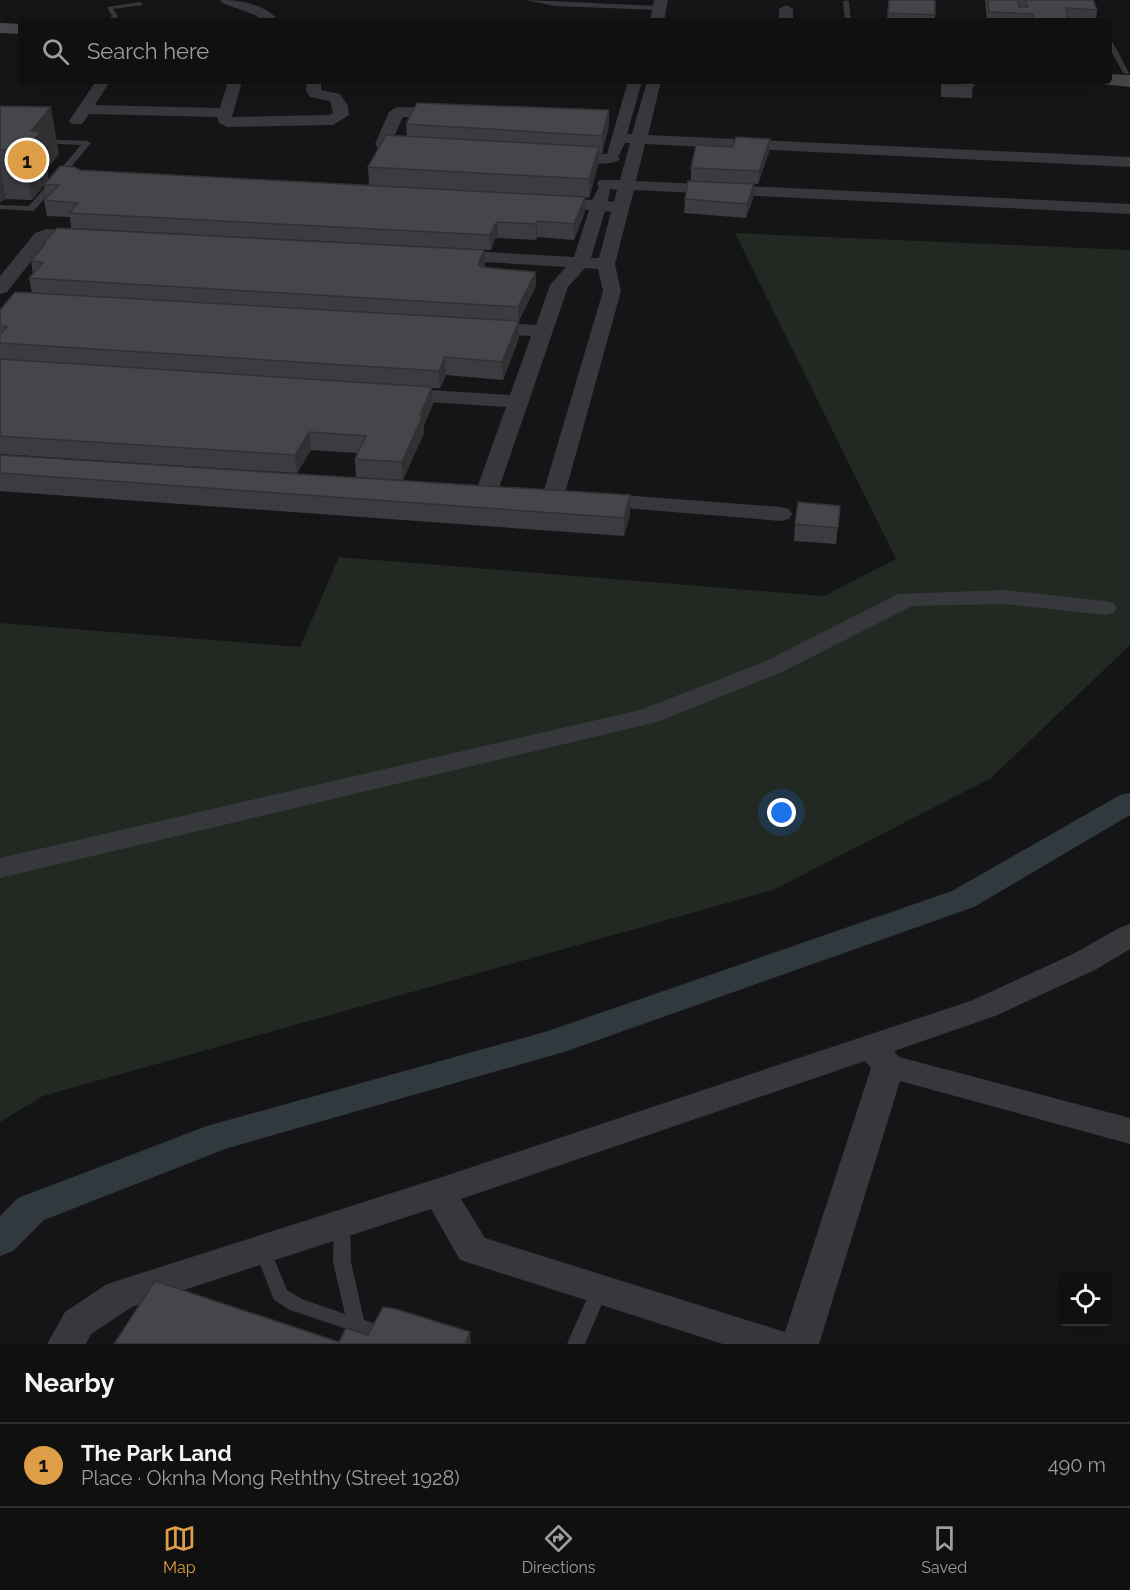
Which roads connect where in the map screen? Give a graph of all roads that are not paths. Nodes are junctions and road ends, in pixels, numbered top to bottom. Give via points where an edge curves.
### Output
1 (227, 0) edge
2 (528, 0) edge
3 (846, 2) dead end
4 (140, 4) dead end
5 (659, 10) edge
6 (113, 18) edge
7 (268, 18) edge
8 (848, 18) edge
9 (0, 28) edge
10 (18, 29) edge
11 (0, 36) edge
12 (18, 37) edge
13 (1112, 50) edge
14 (1121, 76) edge
15 (101, 84) edge
16 (234, 84) edge
17 (314, 84) edge
18 (634, 84) edge
19 (653, 84) edge
20 (86, 109) junction
21 (227, 113) junction
22 (460, 113) edge
23 (75, 122) dead end
24 (618, 138) junction
25 (639, 139) junction
26 (33, 141) edge
27 (416, 149) edge
28 (543, 156) edge
29 (612, 159) junction
30 (1130, 162) edge
31 (605, 184) junction
32 (627, 185) junction
33 (539, 202) edge
34 (598, 206) junction
35 (0, 207) edge
36 (621, 207) junction
37 (1130, 209) edge
38 (103, 237) edge
39 (438, 255) edge
40 (581, 262) junction
41 (606, 264) junction
42 (4, 295) edge
43 (461, 326) edge
44 (544, 331) junction
45 (378, 393) edge
46 (520, 402) junction
47 (463, 492) edge
48 (486, 494) junction
49 (508, 495) edge
50 (531, 496) edge
51 (553, 497) junction
52 (781, 514) dead end
53 (1105, 608) dead end
54 (0, 868) edge
55 (1130, 935) edge
56 (880, 1056) junction
57 (1130, 1131) edge
58 (439, 1192) junction
59 (342, 1224) junction
60 (262, 1249) junction
61 (600, 1289) junction
62 (356, 1325) junction
63 (66, 1344) edge
64 (414, 1344) edge
65 (576, 1344) edge
66 (774, 1344) edge
67 (800, 1344) edge

1 - 7 street
2 - 5 lane
3 - 8 lane
4 - 6 lane via 109,8
9 - 10 main road
11 - 12 main road
13 - 14 lane
15 - 20 street
16 - 21 street
17 - 21 street via 315,94 335,97 340,106 339,118 233,123 224,120
18 - 24 street via 618,120
19 - 25 street
20 - 21 street
20 - 23 street
22 - 27 street via 397,112 383,144
24 - 25 street
24 - 29 street
25 - 30 street
25 - 32 street
26 - 35 lane via 87,143 31,209
28 - 29 street
29 - 31 street
31 - 32 street
31 - 34 street
32 - 36 street
32 - 37 street
33 - 34 street
34 - 36 street
34 - 40 street
36 - 41 street
38 - 42 street via 41,237
39 - 40 street
40 - 41 street
40 - 44 street via 559,285
41 - 51 street via 612,291
43 - 44 street
44 - 46 street
45 - 46 street
46 - 48 street
47 - 48 street
48 - 49 street
50 - 51 street
51 - 52 street
53 - 54 street via 1004,597 907,599 773,667 648,716
55 - 56 street via 1084,962
56 - 57 street
56 - 58 street
56 - 67 street
58 - 59 street
58 - 61 street via 473,1249
59 - 60 street
59 - 62 lane via 342,1262
60 - 62 lane via 280,1295 296,1305
60 - 63 street via 120,1295 78,1323
61 - 65 lane
61 - 66 street
62 - 64 lane

